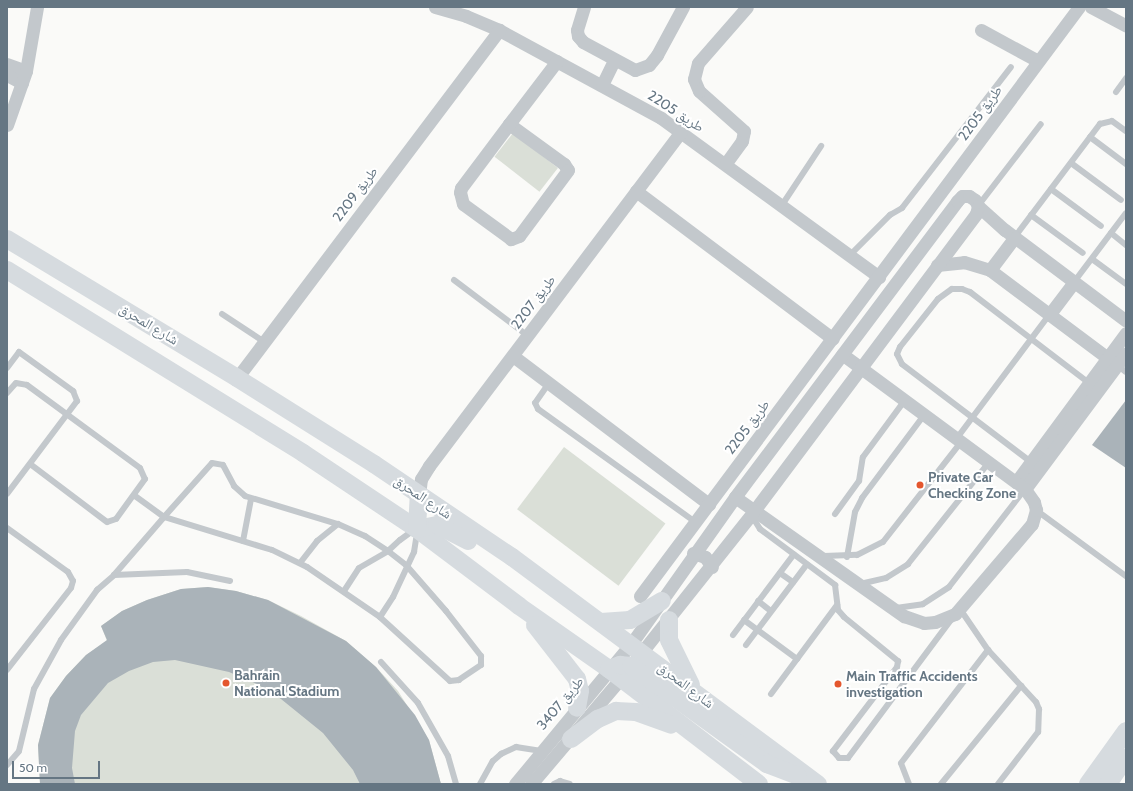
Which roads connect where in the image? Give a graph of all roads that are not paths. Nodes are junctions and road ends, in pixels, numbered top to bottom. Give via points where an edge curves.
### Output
1 (37, 7) edge
2 (435, 7) edge
3 (584, 7) edge
4 (683, 7) edge
5 (747, 7) edge
6 (1078, 7) edge
7 (1091, 7) edge
8 (1126, 26) edge
9 (499, 30) junction
10 (982, 30) dead end
11 (614, 60) junction
12 (556, 61) junction
13 (1038, 62) junction
14 (7, 64) edge
15 (1012, 67) dead end
16 (7, 75) edge
17 (24, 77) junction
18 (1126, 78) edge
19 (602, 85) junction
20 (1116, 92) dead end
21 (509, 124) junction
22 (1041, 124) dead end
23 (7, 125) edge
24 (681, 131) junction
25 (1126, 131) edge
26 (1090, 137) junction
27 (821, 146) dead end
28 (1071, 163) junction
29 (726, 164) junction
30 (1126, 164) edge
31 (1051, 189) junction
32 (636, 191) junction
33 (1121, 200) dead end
34 (782, 205) junction
35 (978, 206) junction
36 (1126, 213) edge
37 (1031, 215) junction
38 (1101, 226) dead end
39 (1111, 233) junction
40 (1014, 238) junction
41 (10, 239) edge
42 (1126, 245) edge
43 (1083, 253) dead end
44 (850, 255) junction
45 (1092, 259) junction
46 (937, 265) junction
47 (7, 270) edge
48 (990, 270) junction
49 (879, 277) junction
50 (454, 280) dead end
51 (7, 281) edge
52 (1074, 282) junction
53 (1126, 284) edge
54 (33, 286) junction
55 (222, 314) dead end
56 (1049, 315) junction
57 (1126, 321) edge
58 (1126, 333) edge
59 (528, 336) junction
60 (833, 339) junction
61 (1031, 340) junction
62 (263, 342) junction
63 (1126, 353) edge
64 (842, 354) junction
65 (513, 356) junction
66 (1117, 365) edge
67 (861, 367) junction
68 (7, 368) edge
69 (237, 378) junction
70 (549, 383) junction
71 (1089, 383) junction
72 (7, 393) edge
73 (905, 400) junction
74 (67, 414) junction
75 (924, 414) junction
76 (972, 417) junction
77 (1064, 426) junction
78 (959, 440) junction
79 (989, 462) junction
80 (1031, 462) junction
81 (30, 464) junction
82 (1020, 486) junction
83 (7, 494) edge
84 (419, 495) junction
85 (133, 496) junction
86 (735, 497) junction
87 (251, 499) junction
88 (709, 504) junction
89 (1036, 510) junction
90 (754, 511) junction
91 (835, 514) dead end
92 (164, 517) junction
93 (695, 522) junction
94 (338, 524) junction
95 (7, 528) edge
96 (417, 529) junction
97 (243, 541) junction
98 (388, 551) junction
99 (693, 553) junction
100 (794, 554) junction
101 (817, 555) junction
102 (512, 557) junction
103 (847, 557) junction
104 (300, 563) junction
105 (807, 564) junction
106 (406, 565) junction
107 (712, 567) junction
108 (780, 573) junction
109 (114, 575) junction
110 (1126, 576) edge
111 (230, 581) dead end
112 (793, 582) junction
113 (859, 584) junction
114 (344, 590) junction
115 (640, 596) dead end
116 (662, 601) junction
117 (758, 601) junction
118 (837, 605) junction
119 (519, 606) junction
120 (892, 608) junction
121 (771, 611) junction
122 (958, 612) junction
123 (380, 617) junction
124 (668, 620) junction
125 (744, 620) junction
126 (601, 622) junction
127 (757, 630) junction
128 (733, 635) dead end
129 (746, 645) dead end
130 (637, 648) junction
131 (988, 650) junction
132 (797, 659) junction
133 (381, 662) dead end
134 (7, 670) edge
135 (620, 671) junction
136 (1021, 686) junction
137 (693, 689) junction
138 (771, 694) dead end
139 (577, 708) junction
140 (686, 730) junction
141 (1126, 731) edge
142 (571, 739) junction
143 (540, 751) junction
144 (1126, 757) edge
145 (7, 765) edge
146 (818, 783) edge
147 (456, 784) edge
148 (480, 784) edge
149 (515, 784) edge
150 (531, 784) edge
151 (554, 784) edge
152 (570, 784) edge
153 (759, 784) edge
154 (909, 784) edge
155 (941, 784) edge
156 (998, 784) edge
157 (1088, 784) edge
158 (1108, 784) edge

1 - 17 street
2 - 9 street, طريق 2205 via 466,16
3 - 11 street via 578,25 578,36 587,46
4 - 11 street via 649,65 635,70
5 - 29 street via 698,63 694,78 699,91 744,131 742,141
6 - 13 street, طريق 2205
7 - 8 street
9 - 12 street, طريق 2205
9 - 62 street, طريق 2209
10 - 13 street
11 - 19 street
12 - 19 street, طريق 2205
12 - 21 street
13 - 49 street, طريق 2205
14 - 17 street
15 - 44 lane via 902,208 890,215
16 - 17 street
17 - 23 street
18 - 20 lane
19 - 24 street, طريق 2205
21 - 21 street via 461,188 459,196 463,204 511,239 519,236 568,170 564,164
22 - 35 lane
24 - 29 street, طريق 2205
24 - 32 street, طريق 2207
25 - 26 lane via 1108,121 1100,124
26 - 28 lane
26 - 30 lane
27 - 34 lane
28 - 31 lane
28 - 33 lane
29 - 34 street, طريق 2205
31 - 37 lane
31 - 38 lane
32 - 59 street, طريق 2207
32 - 60 street
34 - 44 street, طريق 2205
35 - 40 street
35 - 46 street via 976,214
35 - 64 street via 970,196 962,196 957,201
36 - 39 lane
37 - 40 lane
37 - 43 lane
39 - 42 lane
39 - 45 lane
40 - 48 street
40 - 52 street
41 - 69 main road, شارع المحرق
44 - 49 street, طريق 2205
45 - 52 lane
45 - 53 lane
46 - 48 street via 964,262
46 - 67 street
47 - 54 main road, شارع المحرق
48 - 56 street
49 - 60 street, طريق 2205
50 - 59 lane
51 - 54 main road
52 - 56 street
52 - 57 street
54 - 96 main road, شارع المحرق via 303,453
55 - 62 lane
56 - 61 lane
56 - 66 street
58 - 66 street
59 - 65 street, طريق 2207
60 - 88 street, طريق 2205
61 - 71 lane
61 - 76 lane
61 - 76 lane via 970,292 957,288 938,299 900,347 897,354 902,364
62 - 69 street, طريق 2209
63 - 66 street
64 - 67 street
64 - 86 street
65 - 70 street
65 - 84 street, طريق 2207 via 429,466 421,479
66 - 71 street
66 - 77 street
67 - 73 street
67 - 90 street
68 - 74 lane via 19,352 73,391 77,401
69 - 84 main road, شارع المحرق
70 - 88 street
70 - 93 lane via 535,403 538,409
71 - 77 street
72 - 74 lane via 13,385 23,383
73 - 75 street
73 - 91 lane via 863,457 859,481
74 - 81 lane
74 - 85 lane via 143,470 145,479
75 - 78 street
75 - 103 lane via 862,498 855,512
76 - 78 lane
76 - 80 lane
77 - 80 street
77 - 82 street
78 - 79 street
78 - 103 lane via 890,536 875,548
79 - 82 street
79 - 113 lane via 908,564 886,578
80 - 82 street
81 - 83 lane
81 - 85 lane via 106,522 116,519
82 - 89 street via 1030,494
82 - 120 lane via 949,587 923,604
84 - 96 main road
84 - 102 main road, شارع المحرق
85 - 92 lane
86 - 90 street
86 - 99 street
87 - 92 lane via 234,486 223,465 212,463
87 - 94 lane
87 - 97 lane
88 - 93 street, طريق 2205
89 - 110 lane
89 - 122 street via 1032,524
90 - 100 lane via 755,521 760,529
90 - 101 street
90 - 107 street
92 - 97 lane
92 - 109 lane
93 - 115 street, طريق 2205
94 - 98 lane via 365,536
94 - 104 lane via 317,541
95 - 134 lane via 71,575 72,585
96 - 98 lane
96 - 102 main road via 437,525 492,556
96 - 106 lane via 414,552
96 - 119 main road, شارع المحرق
97 - 104 lane via 272,550
98 - 106 lane
98 - 114 lane via 359,568
99 - 107 street via 705,557
99 - 116 street
100 - 105 lane
100 - 108 lane
101 - 103 lane
101 - 113 street
102 - 126 main road, شارع المحرق
104 - 114 lane
105 - 112 lane
105 - 118 lane via 835,585
106 - 123 lane via 393,597
106 - 123 lane via 482,656 481,665 459,680 450,680
107 - 124 street
108 - 112 lane
108 - 117 lane
109 - 111 lane via 187,572
109 - 145 lane via 97,590 46,664 30,701 19,751
112 - 121 lane
113 - 120 street
114 - 123 lane
116 - 126 main road via 630,620 619,623
116 - 130 street
117 - 121 lane
117 - 125 lane
118 - 122 lane via 844,617 896,659 898,664 833,751 841,760 848,758
118 - 132 lane
119 - 135 main road, شارع المحرق
119 - 139 main road via 571,669 580,691
120 - 122 street via 924,623 935,622
121 - 127 lane
122 - 131 lane
124 - 130 street
124 - 137 main road via 669,640
125 - 127 lane
125 - 128 lane
126 - 130 main road, شارع المحرق
127 - 129 lane
127 - 132 lane
130 - 135 street, طريق 3407
130 - 135 street, طريق 3407
130 - 137 main road, شارع المحرق
131 - 136 lane
131 - 154 lane via 901,763
132 - 138 lane
133 - 147 lane via 418,703 448,756
135 - 139 street, طريق 3407
135 - 140 main road, شارع المحرق
135 - 142 street, طريق 3407
135 - 146 main road via 767,764
136 - 155 lane
136 - 156 lane via 1039,709 1038,732
137 - 146 main road, شارع المحرق
139 - 143 street, طريق 3407
140 - 142 main road via 626,710 607,714
140 - 153 main road, شارع المحرق
141 - 157 main road
142 - 150 street, طريق 3407
143 - 148 lane via 516,747 501,754 493,761
143 - 149 street, طريق 3407
144 - 158 main road
151 - 152 lane via 560,781

